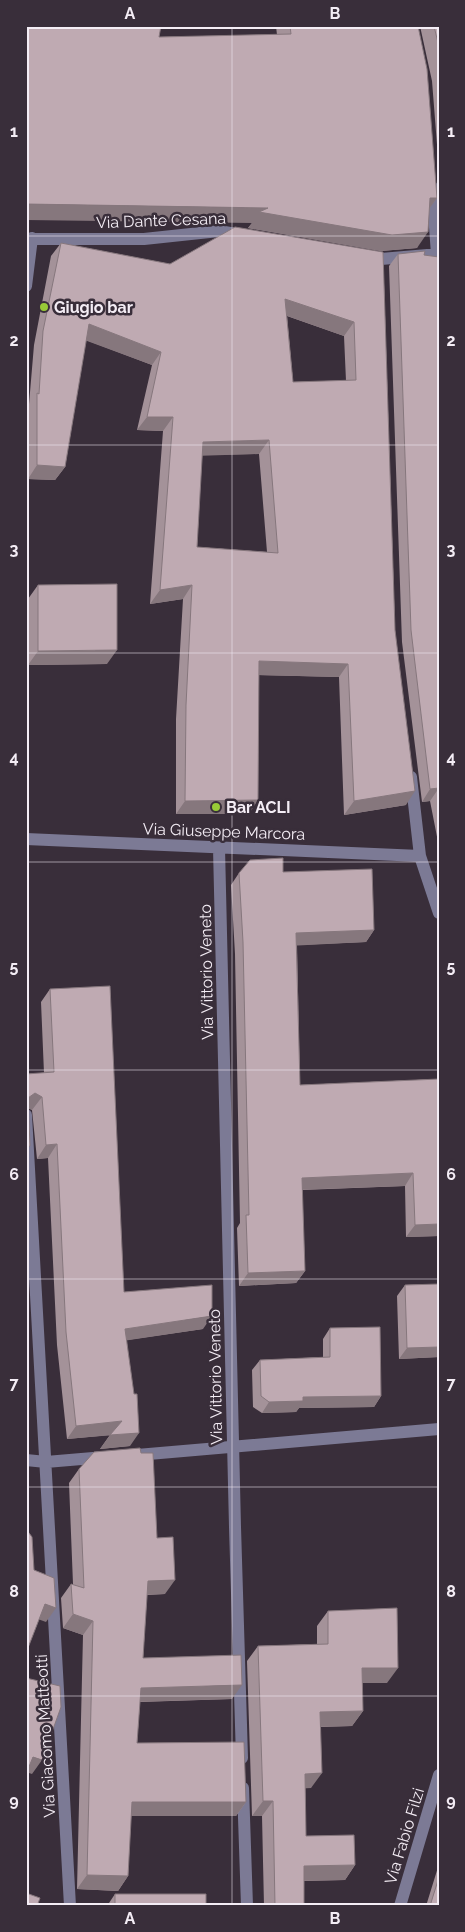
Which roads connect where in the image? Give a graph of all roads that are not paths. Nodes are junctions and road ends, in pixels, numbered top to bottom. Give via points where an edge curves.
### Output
1 (431, 178) edge
2 (28, 238) edge
3 (257, 238) edge
4 (353, 254) edge
5 (438, 254) edge
6 (26, 286) edge
7 (410, 769) edge
8 (26, 839) edge
9 (219, 848) junction
10 (420, 856) junction
11 (439, 913) edge
12 (26, 1115) edge
13 (439, 1429) edge
14 (233, 1447) junction
15 (26, 1460) edge
16 (46, 1462) junction
17 (439, 1775) edge
18 (70, 1906) edge
19 (247, 1906) edge
20 (400, 1906) edge

1 - 5 street
2 - 3 street, Via Dante Cesana via 144,239 219,231
2 - 6 street
4 - 5 street via 382,264
7 - 10 street
8 - 9 street, Via Giuseppe Marcora
9 - 10 street, Via Giuseppe Marcora
9 - 14 street, Via Vittorio Veneto
10 - 11 street
12 - 16 street, Via Giacomo Matteotti
13 - 14 street
14 - 16 street
14 - 19 street, Via Vittorio Veneto
15 - 16 street
16 - 18 street, Via Giacomo Matteotti
17 - 20 street, Via Fabio Filzi

